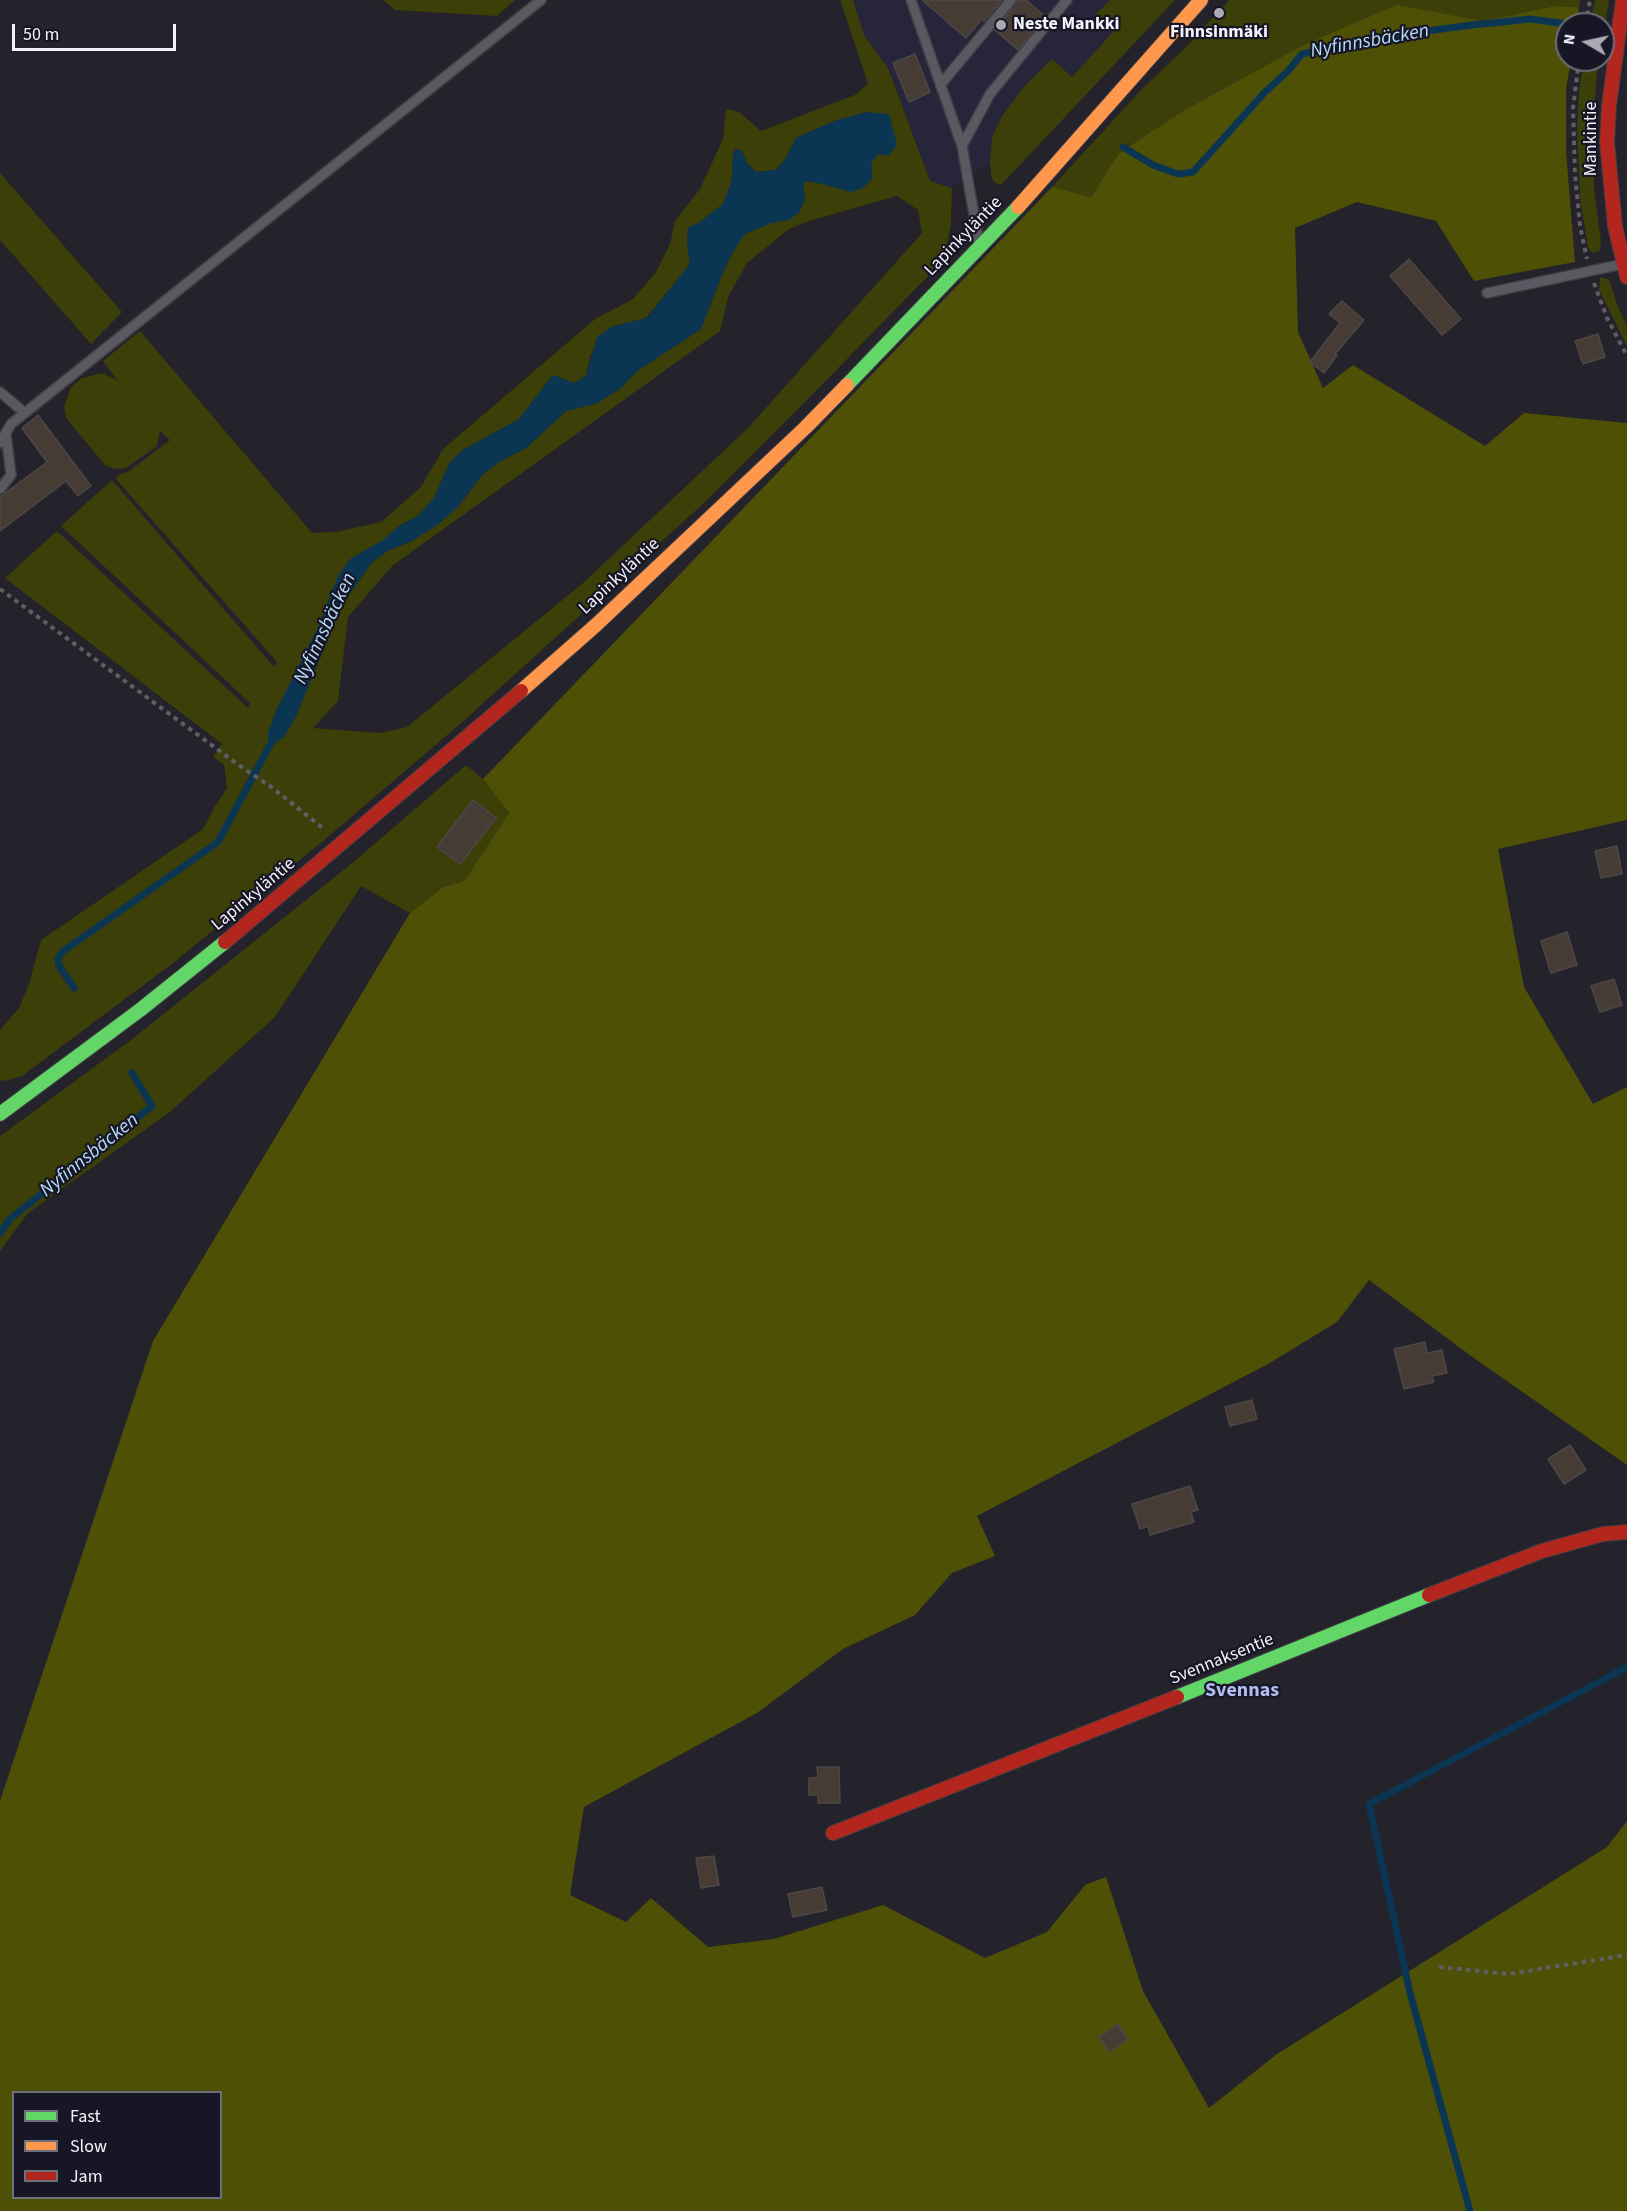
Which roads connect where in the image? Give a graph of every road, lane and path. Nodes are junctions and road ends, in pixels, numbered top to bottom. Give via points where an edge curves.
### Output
1 (541, 0) edge
2 (911, 0) edge
3 (1011, 0) edge
4 (1067, 0) edge
5 (1201, 0) edge
6 (1623, 0) edge
7 (1577, 72) edge
8 (941, 84) junction
9 (962, 146) junction
10 (979, 246) junction
11 (1625, 270) edge
12 (1590, 271) junction
13 (1487, 293) dead end
14 (1627, 356) edge
15 (0, 392) edge
16 (25, 413) junction
17 (6, 434) junction
18 (0, 443) edge
19 (0, 489) edge
20 (0, 590) edge
21 (340, 847) junction
22 (2, 1107) edge
23 (1627, 1532) edge
24 (833, 1833) dead end
25 (1627, 1955) edge
26 (1439, 1968) dead end

1 - 16 lane
2 - 8 lane
3 - 8 lane
4 - 9 lane via 990,94
5 - 10 main road, Lapinkyläntie
6 - 11 main road, Mankintie via 1607,142 1615,226
7 - 12 path via 1573,108 1575,174 1580,226
8 - 9 lane
9 - 10 lane
10 - 21 main road, Lapinkyläntie via 789,443 504,707
11 - 12 lane
12 - 13 lane
12 - 14 path via 1607,318
15 - 16 lane
16 - 17 lane via 11,424
17 - 18 lane
17 - 19 lane via 11,475
20 - 21 path via 270,786 323,828
21 - 22 main road, Lapinkyläntie via 148,1003
23 - 24 main road, Svennaksentie via 1563,1545 1484,1572
25 - 26 path via 1509,1974

